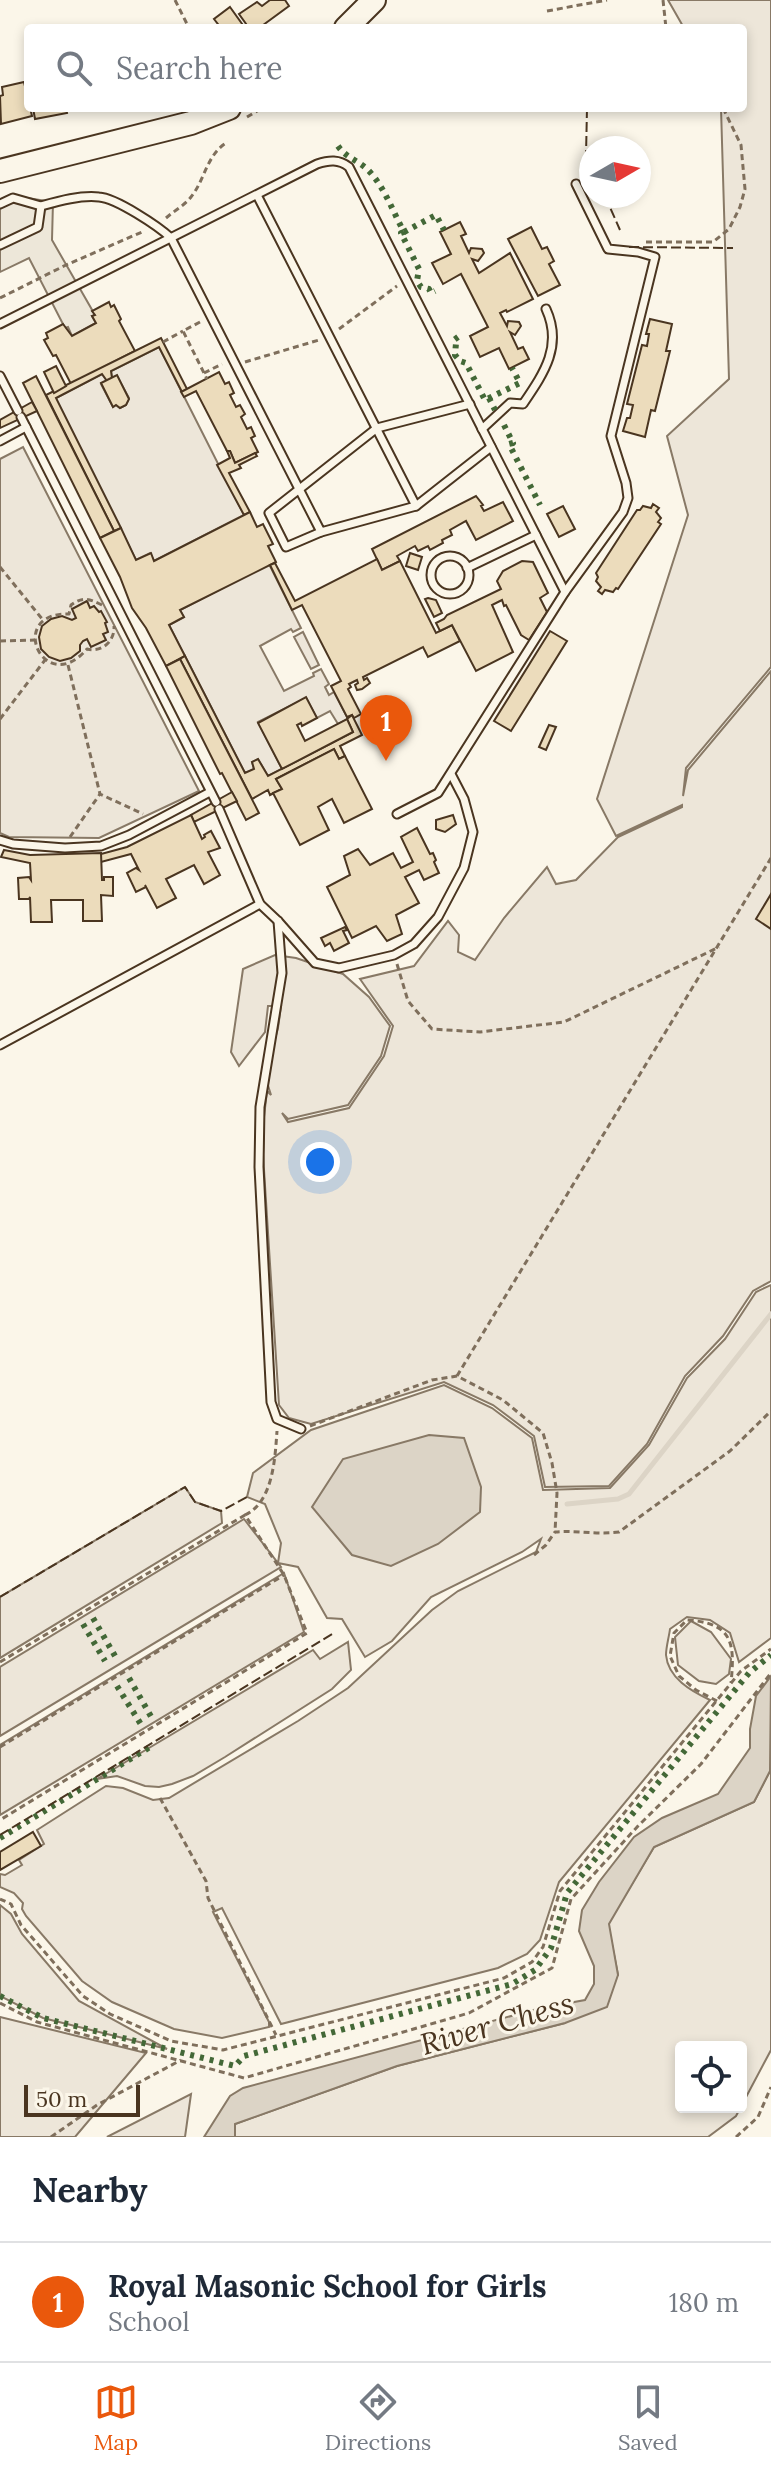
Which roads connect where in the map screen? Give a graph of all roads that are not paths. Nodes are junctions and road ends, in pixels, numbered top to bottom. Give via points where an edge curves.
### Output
1 (374, 0) edge
2 (350, 24) edge
3 (219, 112) edge
4 (0, 171) edge
5 (576, 184) dead end
6 (257, 195) junction
7 (0, 204) edge
8 (41, 206) junction
9 (171, 238) junction
10 (0, 245) edge
11 (546, 309) dead end
12 (0, 324) edge
13 (0, 376) edge
14 (470, 404) junction
15 (26, 427) junction
16 (377, 428) junction
17 (482, 429) junction
18 (0, 441) edge
19 (491, 447) junction
20 (300, 491) junction
21 (416, 506) junction
22 (321, 532) junction
23 (536, 535) junction
24 (467, 568) junction
25 (565, 592) junction
26 (451, 774) junction
27 (210, 792) junction
28 (397, 814) dead end
29 (0, 840) edge
30 (260, 904) junction
31 (278, 921) junction
32 (0, 1045) edge
33 (301, 1429) road end

1 - 2 main road
3 - 4 main road
5 - 25 lane via 608,249 655,257 611,436 628,498
6 - 9 lane
6 - 14 lane via 325,161 349,167
6 - 16 lane
7 - 8 lane via 13,198
8 - 9 lane via 102,196
8 - 10 lane via 38,227
9 - 12 lane
9 - 20 lane
11 - 17 lane via 553,325 542,376 523,404 510,403
13 - 15 lane
14 - 16 lane
14 - 17 lane
15 - 18 lane
15 - 27 lane
16 - 20 lane
16 - 21 lane
17 - 19 lane
19 - 21 lane
19 - 23 lane
20 - 22 lane
20 - 22 lane via 269,513 286,547
21 - 22 lane
23 - 24 lane
23 - 25 lane
24 - 24 lane via 462,590 444,593 434,586 433,568 441,558 459,559
25 - 26 lane
26 - 28 lane via 438,793
26 - 31 lane via 473,832 438,917 414,944 394,955 339,968 315,963
27 - 29 lane via 101,846 62,848
27 - 30 lane
30 - 31 lane
30 - 32 lane
31 - 33 lane via 282,973 260,1107 259,1167 271,1402 277,1419

